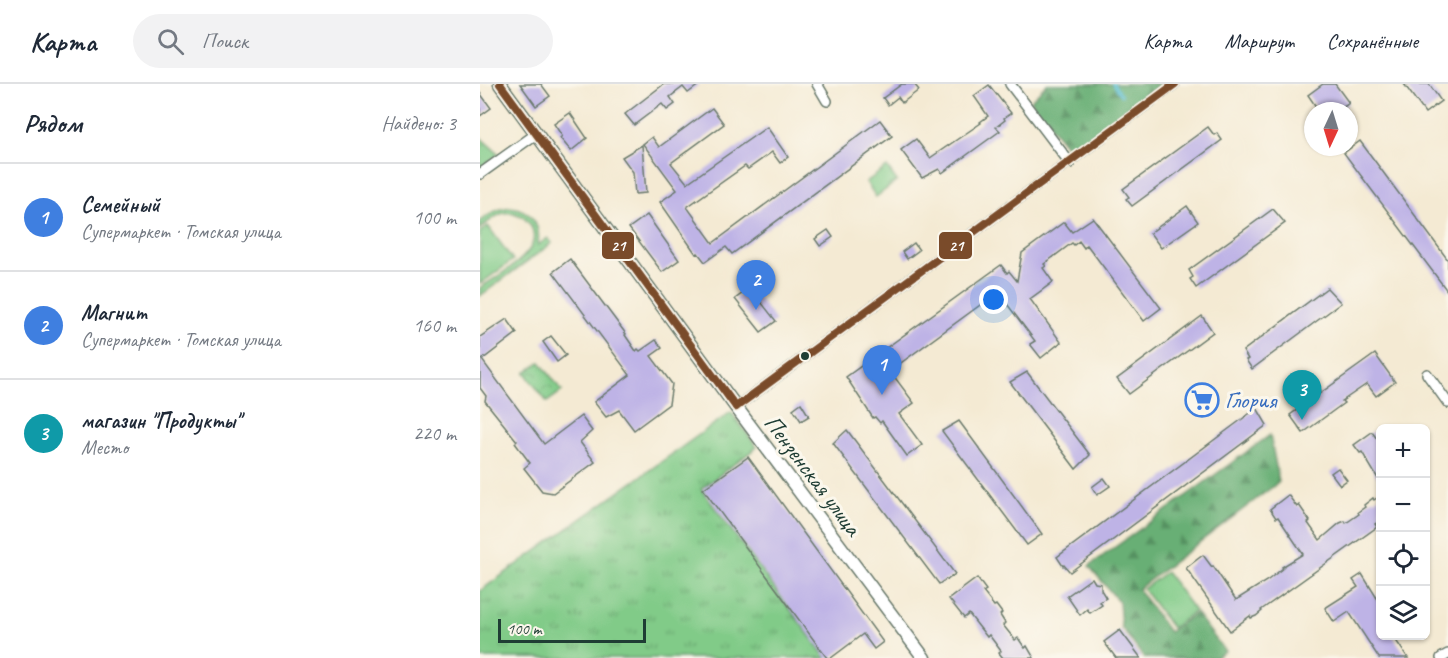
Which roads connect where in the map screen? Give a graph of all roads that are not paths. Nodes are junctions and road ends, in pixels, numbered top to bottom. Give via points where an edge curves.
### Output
1 (500, 84) edge
2 (817, 84) edge
3 (1010, 84) edge
4 (1175, 84) edge
5 (827, 101) dead end
6 (536, 134) junction
7 (1070, 163) junction
8 (480, 174) edge
9 (1427, 374) dead end
10 (1448, 403) edge
11 (736, 407) junction
12 (1448, 654) edge
13 (924, 658) edge
14 (1442, 658) edge

1 - 6 street, Пензенская улица
2 - 5 street
3 - 7 street
4 - 7 street
6 - 8 street
6 - 11 street, Пензенская улица
7 - 11 street
9 - 10 street
11 - 13 street, Пензенская улица
12 - 14 street

